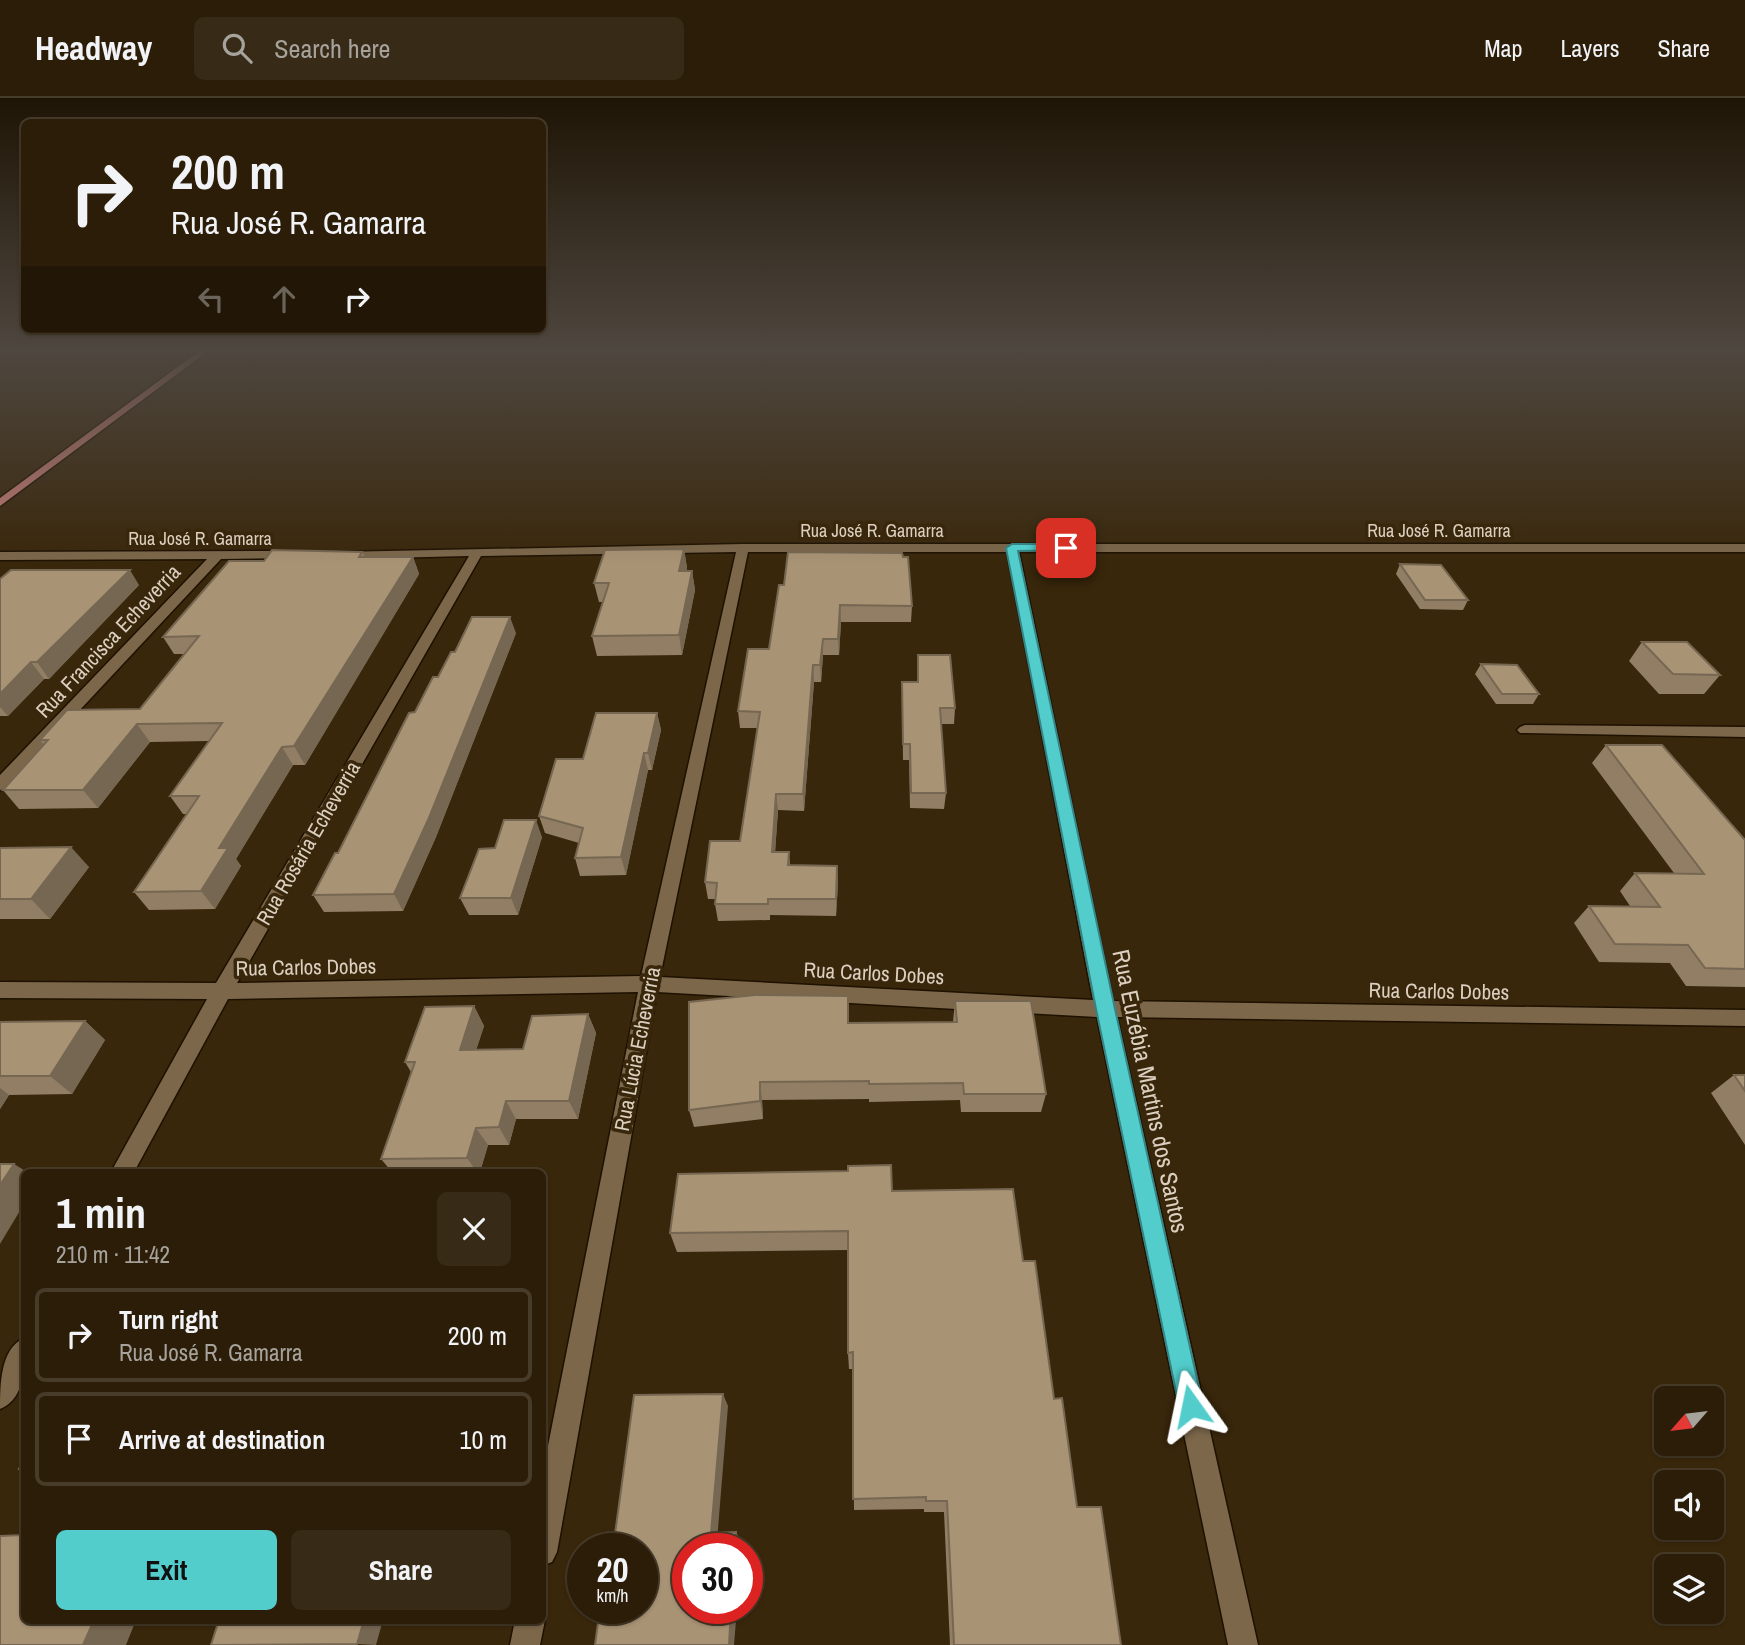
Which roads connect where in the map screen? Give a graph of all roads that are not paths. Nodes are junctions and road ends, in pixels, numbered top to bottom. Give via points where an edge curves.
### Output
1 (110, 421) edge
2 (0, 503) edge
3 (743, 548) junction
4 (1012, 548) junction
5 (1745, 548) edge
6 (477, 553) junction
7 (299, 555) edge
8 (327, 555) edge
9 (0, 556) edge
10 (217, 556) junction
11 (1525, 730) dead end
12 (1745, 732) edge
13 (0, 785) edge
14 (649, 984) junction
15 (0, 990) edge
16 (222, 991) junction
17 (1105, 1009) junction
18 (1745, 1018) edge
19 (124, 1169) edge
20 (21, 1357) edge
21 (0, 1396) edge
22 (546, 1531) edge
23 (529, 1624) edge
24 (525, 1645) edge
25 (1243, 1645) edge

1 - 2 main road
3 - 4 street, Rua José R. Gamarra
3 - 6 street, Rua José R. Gamarra
3 - 14 street, Rua Lúcia Echeverria
4 - 5 street, Rua José R. Gamarra
4 - 17 street, Rua Euzébia Martins dos Santos
6 - 8 street, Rua José R. Gamarra
6 - 16 street, Rua Rosária Echeverria
7 - 10 street, Rua José R. Gamarra
9 - 10 street, Rua José R. Gamarra
10 - 13 street, Rua Francisca Echeverria
11 - 12 street
14 - 16 street, Rua Carlos Dobes
14 - 17 street, Rua Carlos Dobes
14 - 22 street, Rua Lúcia Echeverria
15 - 16 street, Rua Carlos Dobes
16 - 19 street, Rua Rosária Echeverria
17 - 18 street, Rua Carlos Dobes
17 - 25 street, Rua Euzébia Martins dos Santos
20 - 21 street
23 - 24 street

